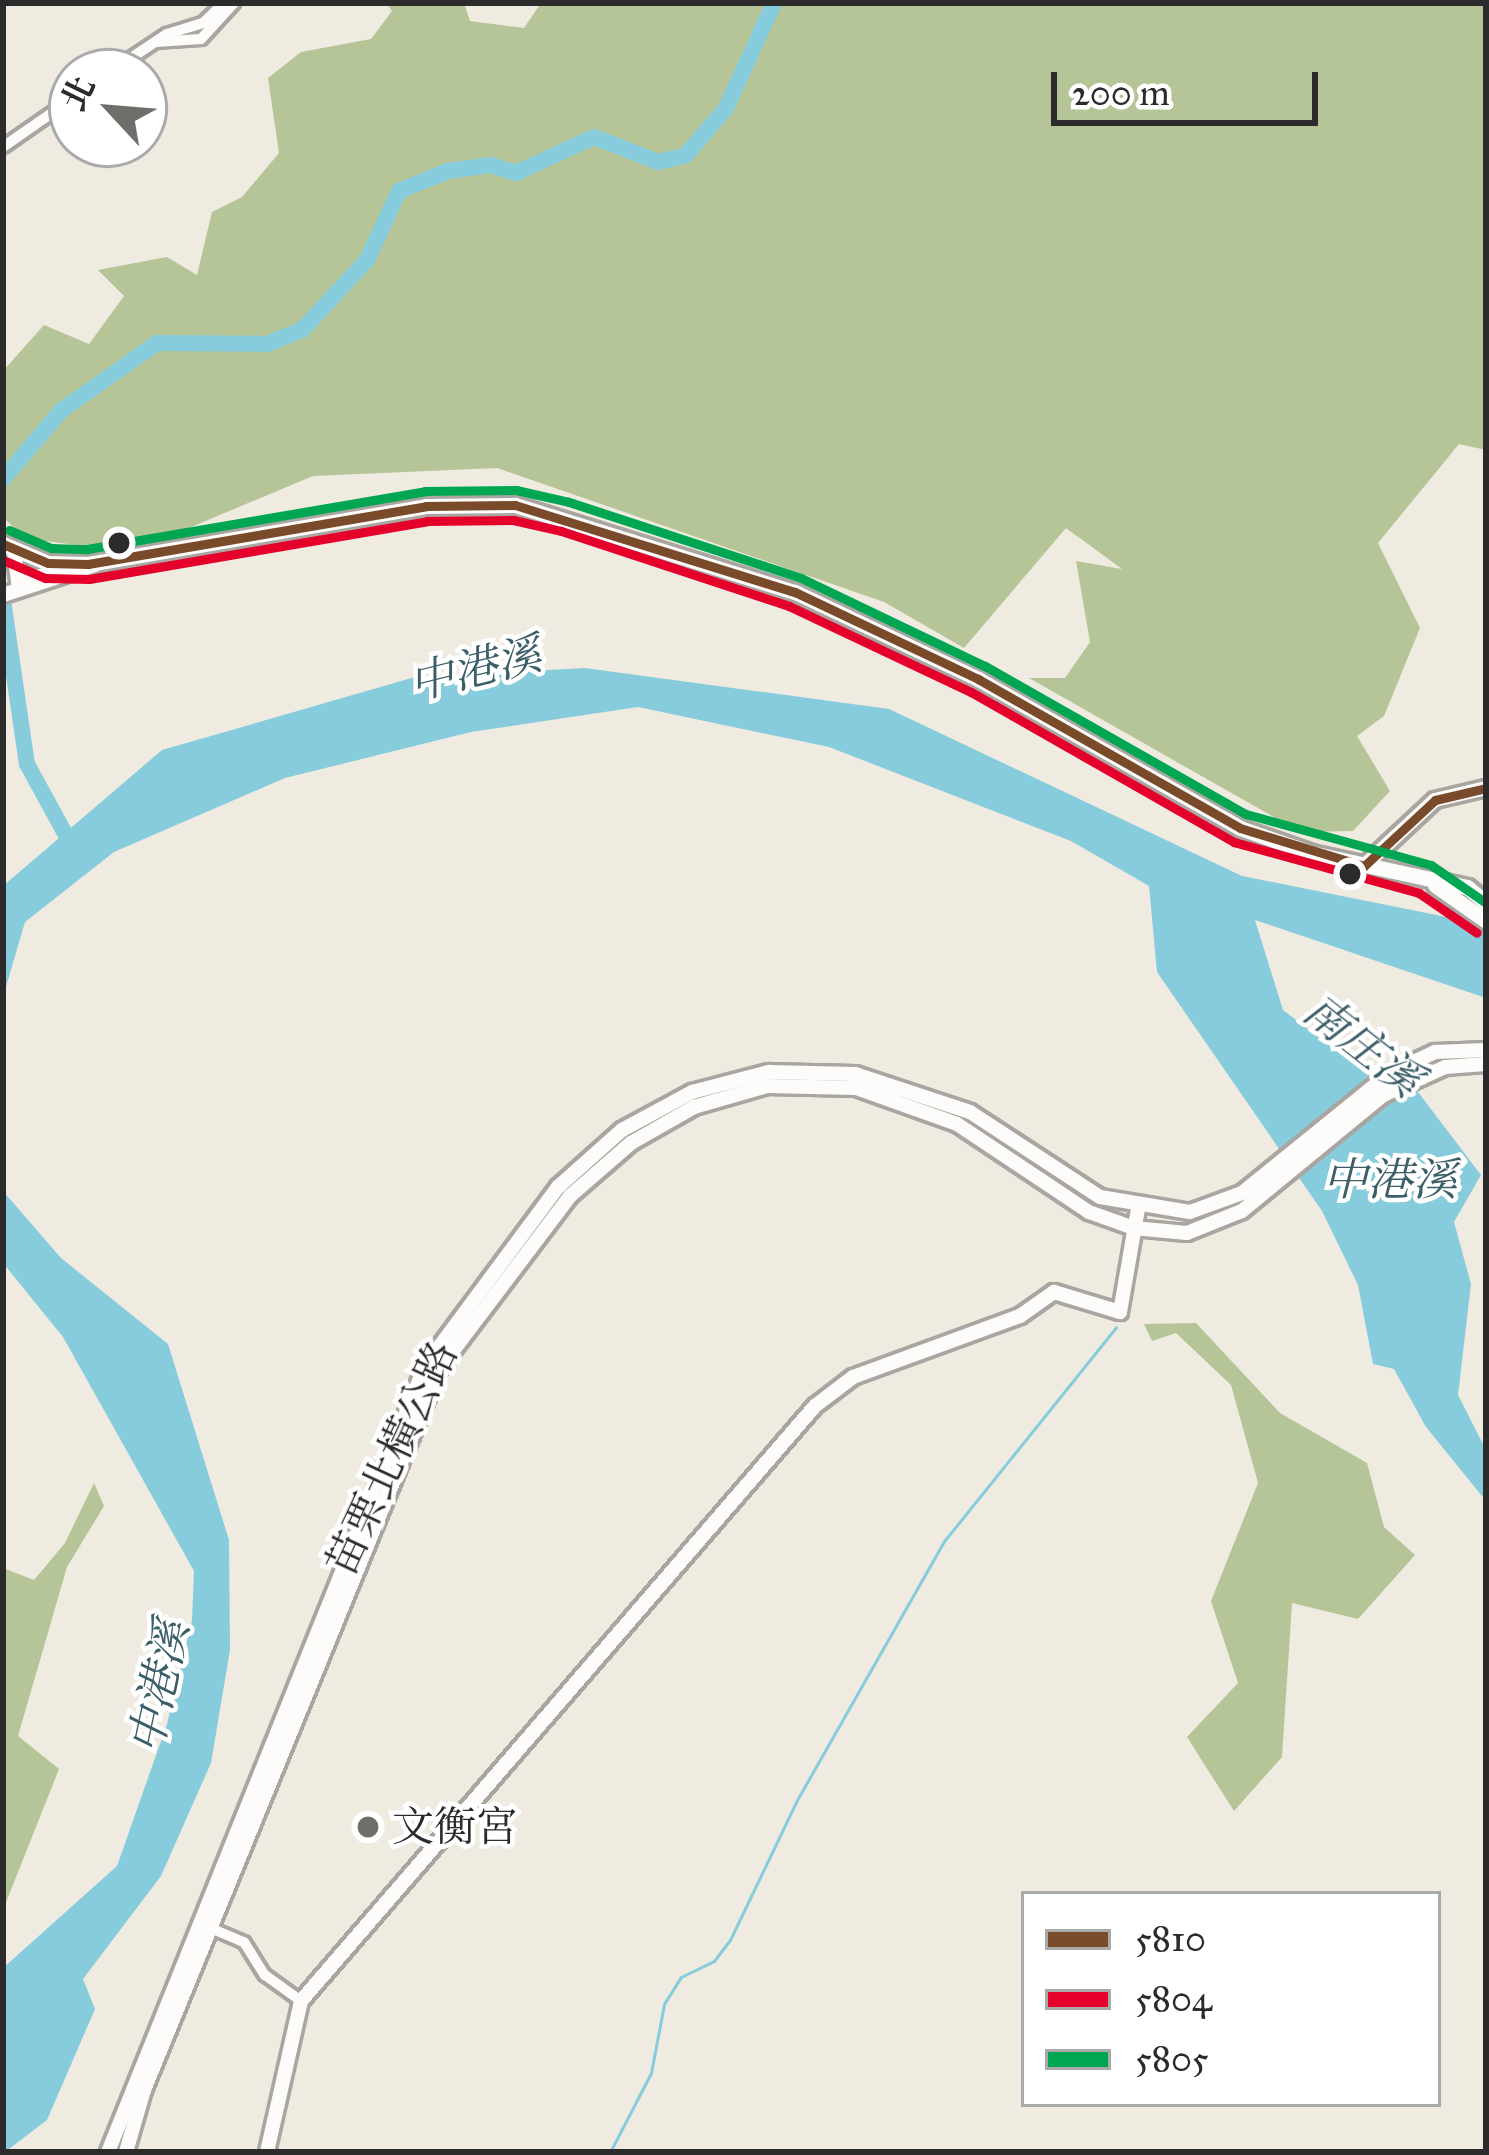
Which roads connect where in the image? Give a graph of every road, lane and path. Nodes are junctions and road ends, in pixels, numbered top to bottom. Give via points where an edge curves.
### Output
1 (224, 3) edge
2 (234, 3) edge
3 (156, 42) junction
4 (147, 48) edge
5 (48, 115) edge
6 (3, 147) edge
7 (8, 548) edge
8 (95, 563) junction
9 (9, 588) edge
10 (1486, 788) edge
11 (1364, 866) junction
12 (1461, 893) junction
13 (1486, 903) edge
14 (1486, 921) edge
15 (1486, 1050) edge
16 (1486, 1064) edge
17 (1138, 1209) junction
18 (1134, 1228) junction
19 (203, 1925) junction
20 (301, 2001) junction
21 (108, 2152) edge
22 (126, 2152) edge
23 (267, 2152) edge

1 - 3 street via 203,23
2 - 3 street via 201,39
3 - 4 street
5 - 6 street
7 - 8 main road
7 - 9 main road
8 - 9 main road
8 - 11 main road via 426,506 532,508 795,592 978,679 1240,828
10 - 11 main road via 1435,800
11 - 12 main road
12 - 13 main road
12 - 14 main road
15 - 17 main road via 1435,1052 1359,1091 1223,1204 1190,1212
16 - 18 main road via 1444,1067 1372,1102 1228,1219 1187,1233
17 - 18 main road
17 - 19 main road, 苗栗北橫公路 via 1100,1198 970,1112 855,1074 769,1072 692,1092 622,1130 558,1187 425,1366
18 - 19 main road, 苗栗北橫公路 via 1090,1212 957,1124 856,1088 767,1086 694,1107 631,1143 570,1196 440,1369
18 - 20 main road via 1120,1312 1054,1292 1020,1316 853,1377 815,1406
19 - 20 street via 244,1942 265,1975
19 - 21 main road, 苗栗北橫公路
19 - 22 main road, 苗栗北橫公路
20 - 23 main road

